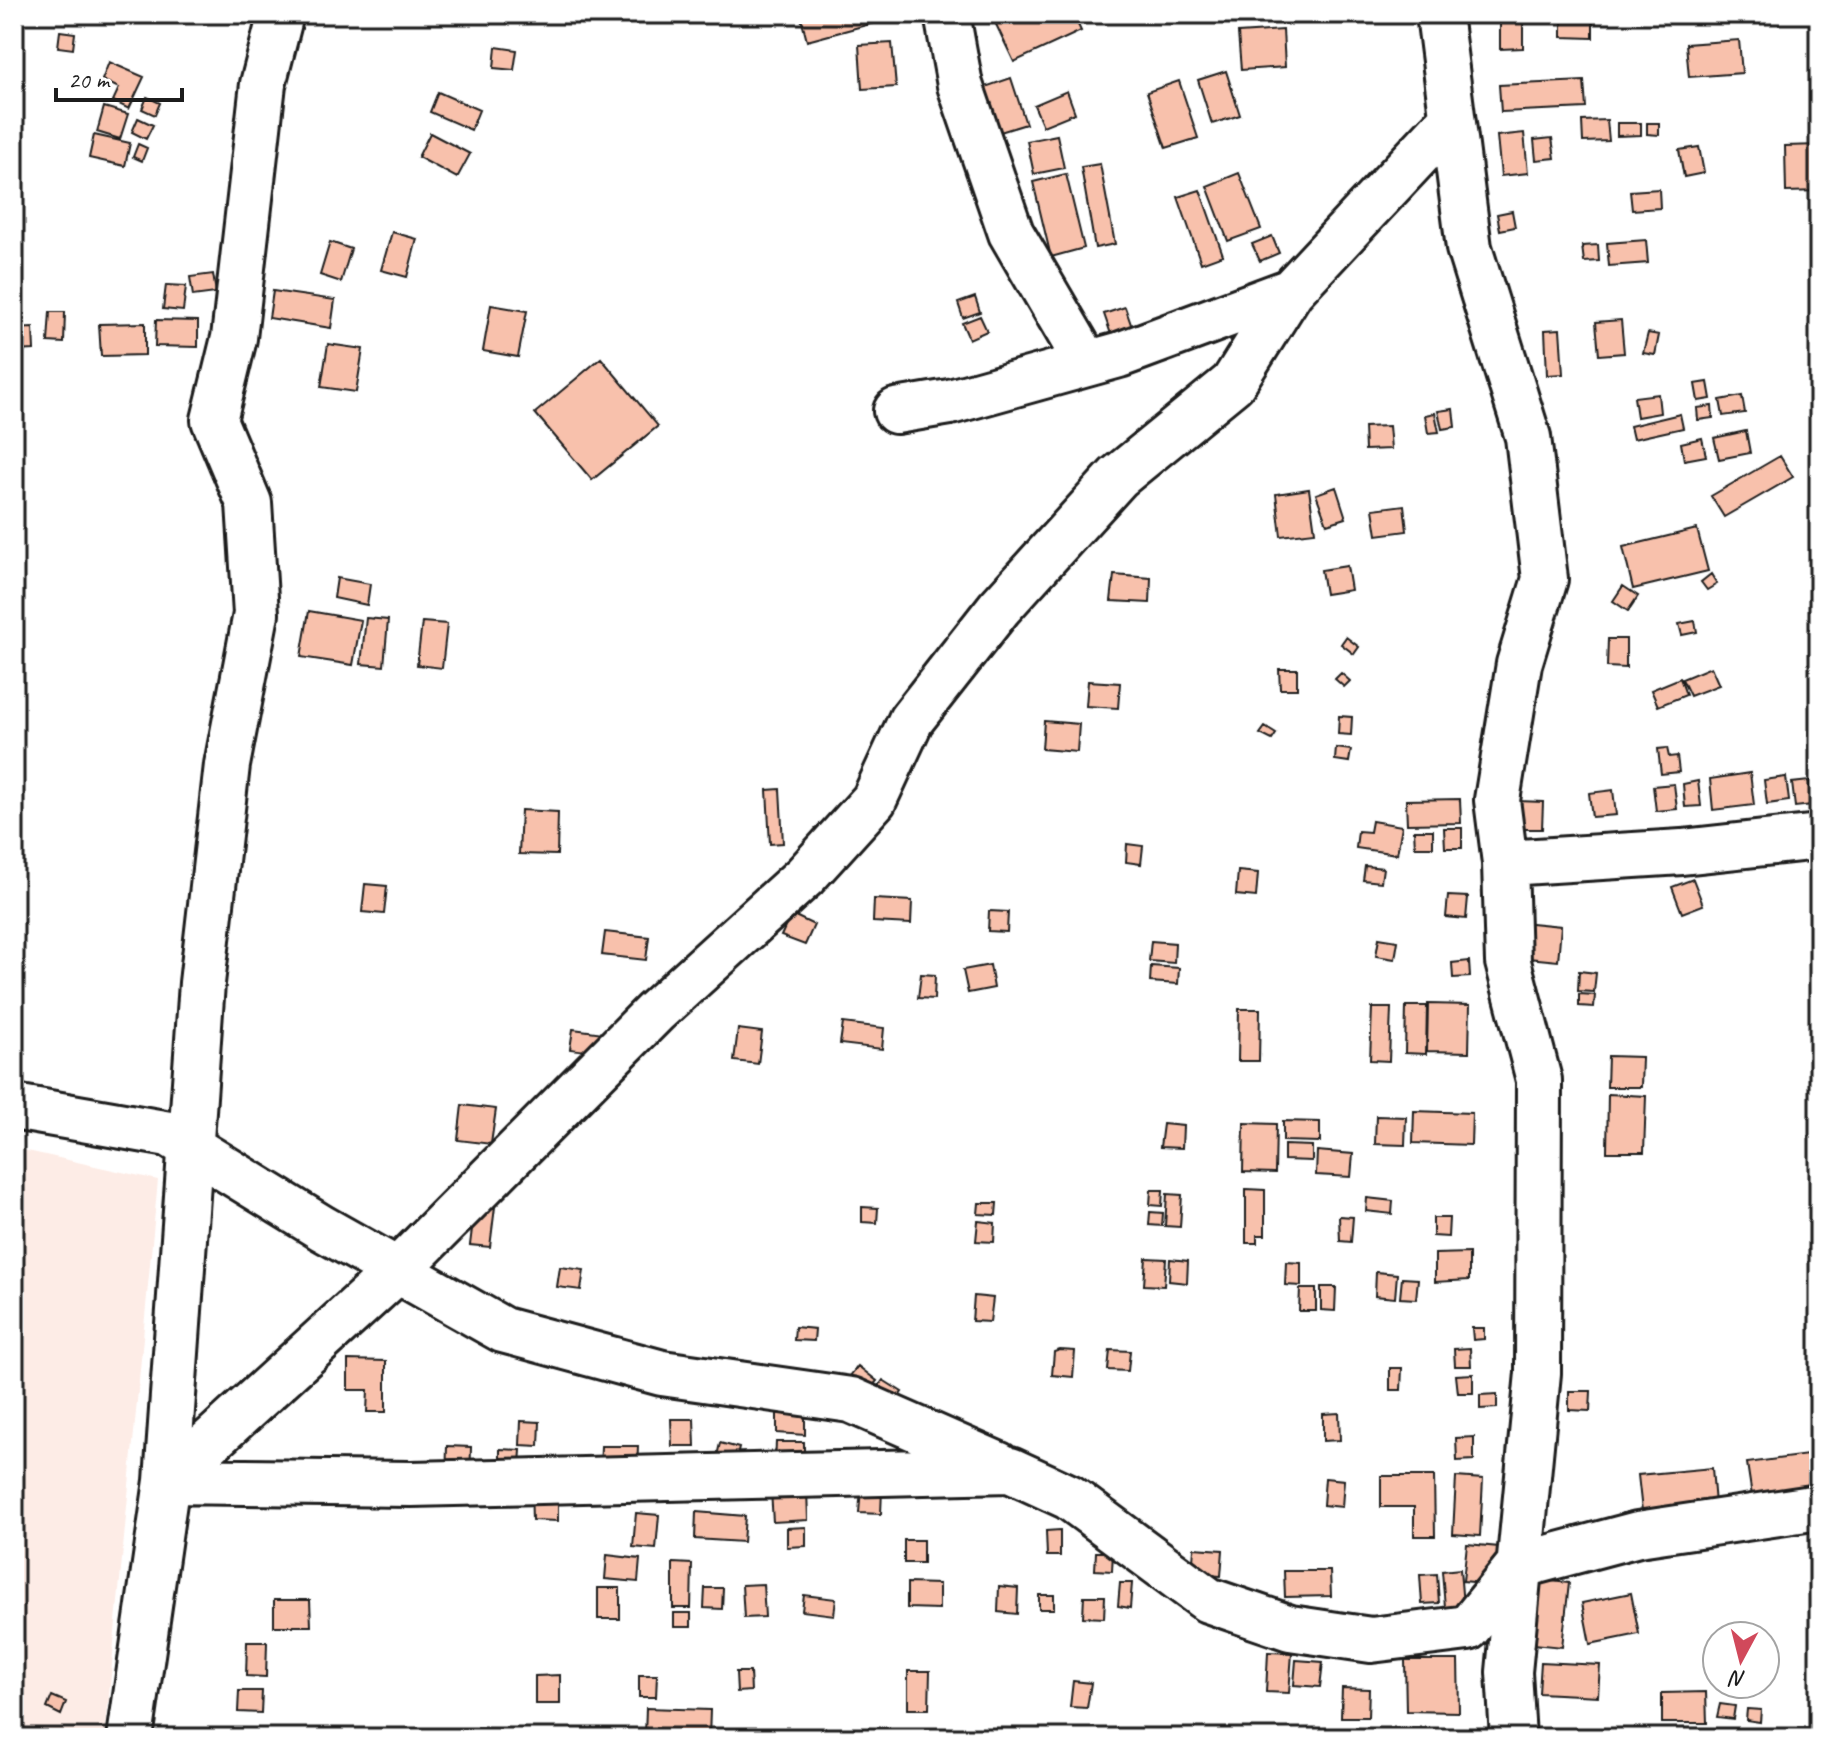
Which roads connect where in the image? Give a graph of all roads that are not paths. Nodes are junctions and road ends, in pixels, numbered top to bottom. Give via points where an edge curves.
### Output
1 (281, 14) edge
2 (947, 14) edge
3 (1439, 14) edge
4 (1452, 119) junction
5 (1291, 291) junction
6 (1087, 363) junction
7 (896, 411) dead end
8 (1819, 837) edge
9 (1505, 863) junction
10 (14, 1107) edge
11 (188, 1146) junction
12 (397, 1271) junction
13 (1010, 1470) junction
14 (167, 1481) junction
15 (1819, 1507) edge
16 (1518, 1566) junction
17 (130, 1738) edge
18 (1513, 1738) edge

1 - 11 street via 263,84 234,338 214,420 249,503 256,614 227,765
2 - 6 street via 960,85 1011,233
3 - 4 street
4 - 5 street
4 - 9 street via 1469,248 1528,437 1545,579 1519,664 1497,800
5 - 6 street
5 - 12 street via 1233,383 1118,477 999,608 911,720 874,800 805,876 655,1012
6 - 7 street via 950,402
8 - 9 street
9 - 16 street via 1508,962 1539,1080 1538,1373
10 - 11 street via 169,1134
11 - 12 street
11 - 14 street
12 - 13 street via 503,1330 662,1373 851,1400
12 - 14 street
13 - 14 street via 411,1484
13 - 16 street via 1069,1497 1208,1600 1290,1628 1371,1640 1468,1628
14 - 17 street
15 - 16 street via 1638,1534
16 - 18 street via 1509,1672

